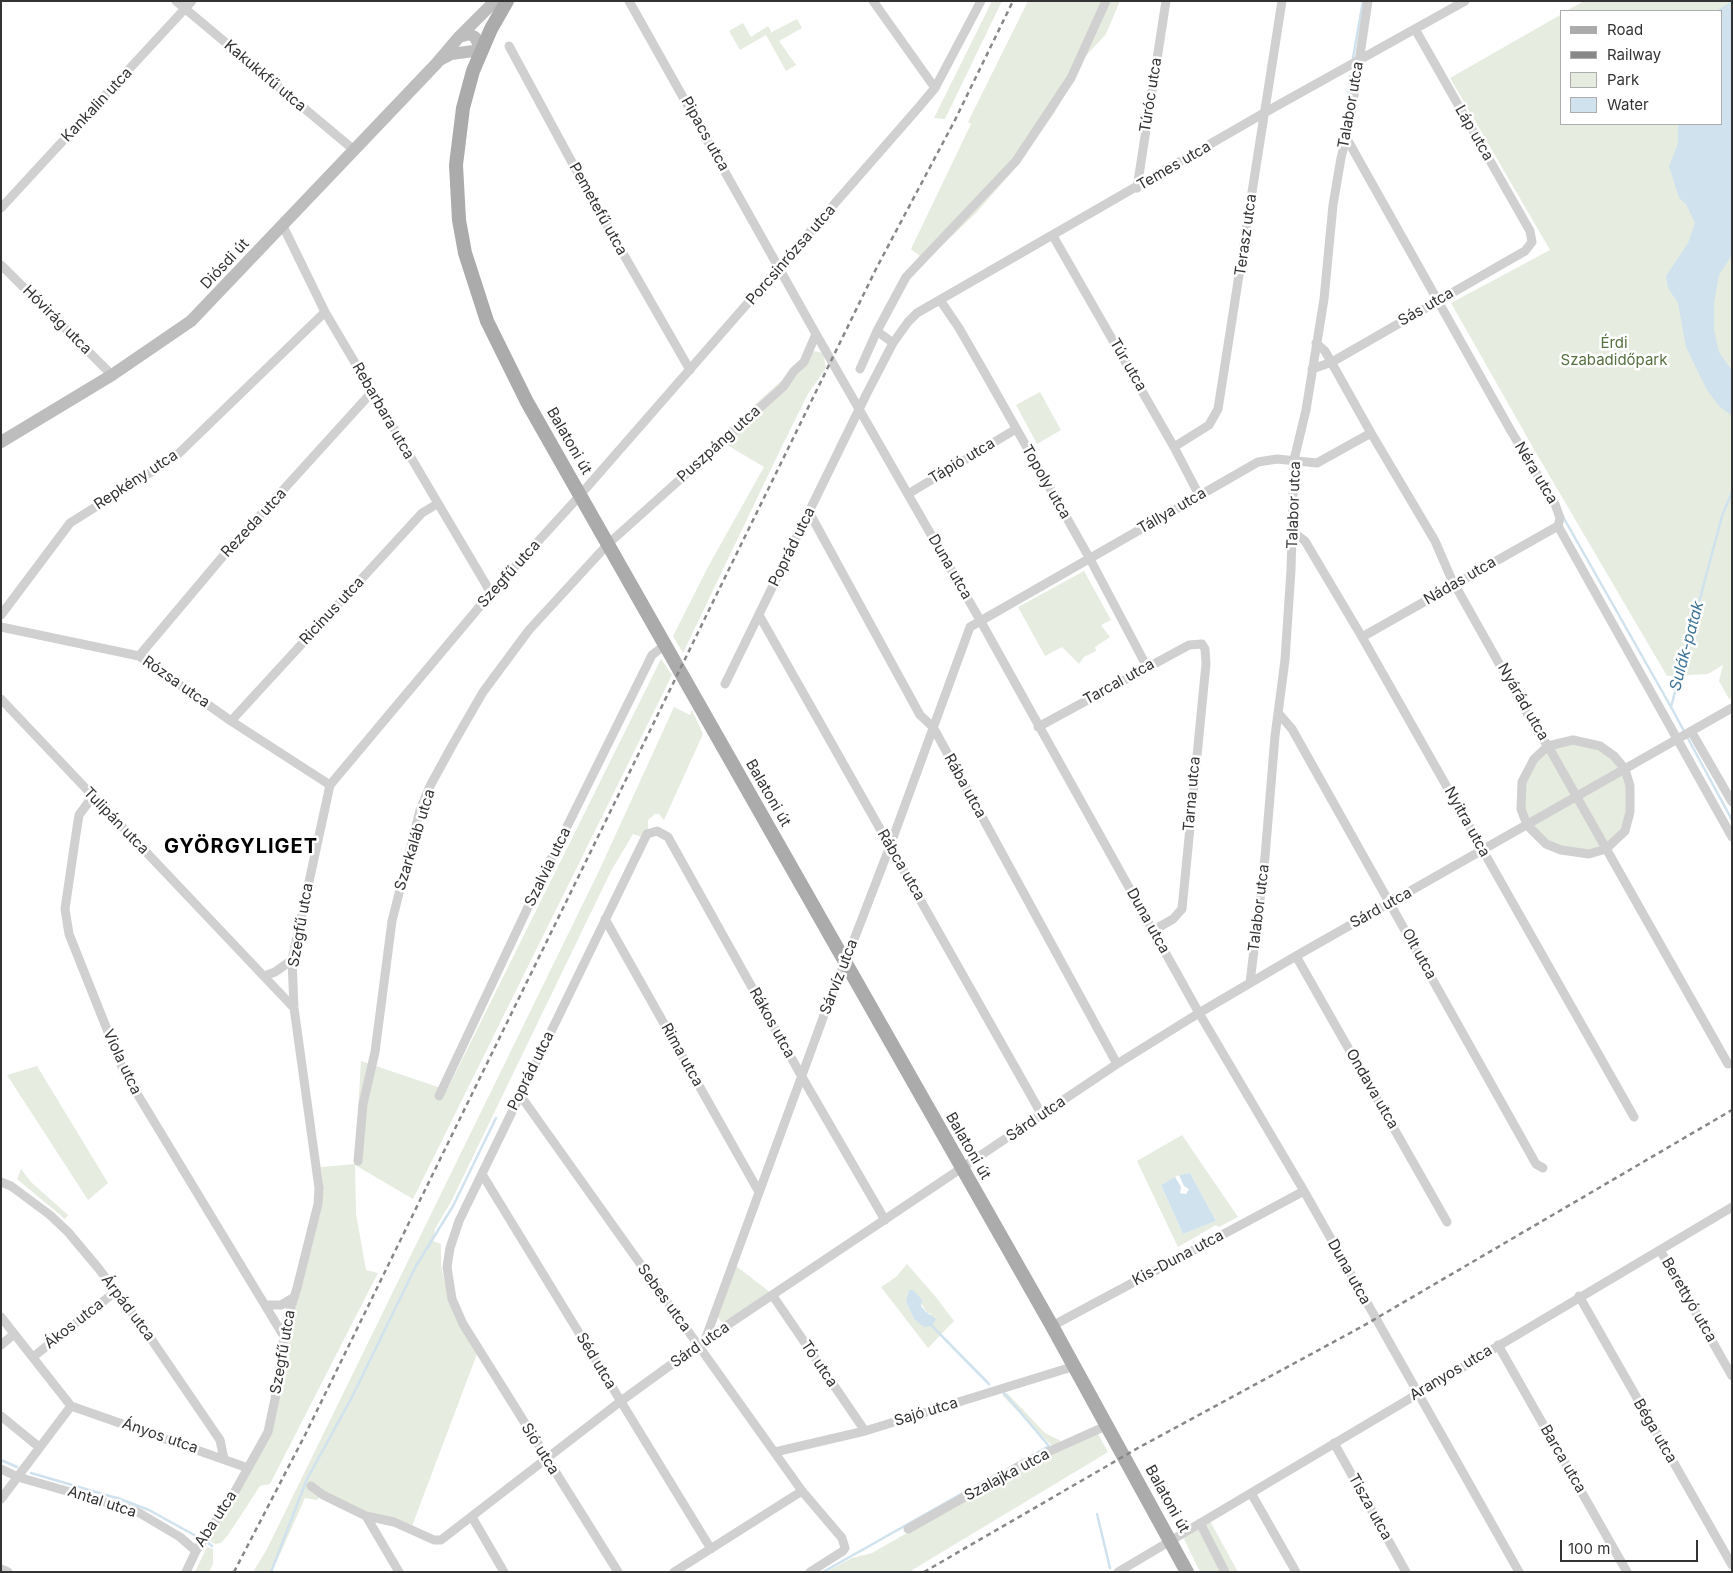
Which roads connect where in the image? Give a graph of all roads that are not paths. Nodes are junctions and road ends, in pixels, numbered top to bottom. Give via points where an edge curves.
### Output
1 (176, 1) edge
2 (192, 1) edge
3 (495, 1) edge
4 (507, 1) edge
5 (630, 1) edge
6 (873, 1) edge
7 (980, 1) edge
8 (1106, 1) edge
9 (1166, 1) edge
10 (1282, 1) edge
11 (1368, 1) edge
12 (1465, 1) edge
13 (185, 9) junction
14 (1415, 30) junction
15 (459, 36) junction
16 (509, 46) dead end
17 (481, 50) junction
18 (464, 53) junction
19 (1358, 62) junction
20 (436, 64) junction
21 (473, 71) junction
22 (935, 88) junction
23 (1264, 113) junction
24 (1347, 138) junction
25 (354, 150) junction
26 (1137, 188) junction
27 (1, 208) edge
28 (282, 226) junction
29 (1053, 236) junction
30 (1532, 237) joint
31 (1, 265) edge
32 (780, 268) junction
33 (940, 300) junction
34 (1438, 300) junction
35 (325, 312) junction
36 (877, 331) junction
37 (816, 334) junction
38 (893, 343) junction
39 (1316, 343) junction
40 (1332, 362) junction
41 (860, 369) dead end
42 (1312, 369) junction
43 (690, 370) junction
44 (112, 375) junction
45 (372, 392) junction
46 (860, 410) junction
47 (1016, 429) junction
48 (1371, 434) junction
49 (1, 442) edge
50 (1174, 447) junction
51 (1294, 460) junction
52 (581, 494) junction
53 (908, 494) junction
54 (1199, 495) junction
55 (437, 504) junction
56 (809, 512) junction
57 (1558, 526) junction
58 (1293, 532) junction
59 (608, 544) junction
60 (1090, 558) junction
61 (1456, 584) junction
62 (491, 593) junction
63 (1, 615) edge
64 (759, 615) junction
65 (980, 620) junction
66 (1, 627) edge
67 (1362, 637) junction
68 (1202, 644) joint
69 (665, 645) junction
70 (139, 656) junction
71 (1147, 667) junction
72 (725, 684) dead end
73 (1, 699) edge
74 (1732, 708) edge
75 (1279, 714) junction
76 (231, 721) junction
77 (933, 727) junction
78 (1038, 727) junction
79 (1691, 731) junction
80 (1677, 740) junction
81 (1548, 746) junction
82 (1625, 769) junction
83 (330, 785) junction
84 (93, 796) junction
85 (1576, 797) junction
86 (1732, 802) edge
87 (1527, 825) junction
88 (657, 830) joint
89 (1732, 837) edge
90 (890, 846) junction
91 (1606, 849) junction
92 (1483, 850) junction
93 (1390, 903) junction
94 (605, 919) junction
95 (1154, 930) junction
96 (1296, 956) junction
97 (292, 960) junction
98 (845, 963) junction
99 (264, 976) junction
100 (1250, 983) junction
101 (294, 1008) junction
102 (1199, 1013) junction
103 (1117, 1064) junction
104 (1728, 1064) dead end
105 (802, 1077) junction
106 (520, 1095) junction
107 (440, 1096) dead end
108 (1042, 1115) junction
109 (1634, 1117) dead end
110 (358, 1161) dead end
111 (963, 1168) junction
112 (1542, 1168) dead end
113 (482, 1174) junction
114 (1, 1181) edge
115 (1304, 1191) junction
116 (759, 1192) junction
117 (1732, 1207) edge
118 (886, 1220) junction
119 (1447, 1222) dead end
120 (1660, 1250) junction
121 (115, 1292) junction
122 (773, 1296) junction
123 (1579, 1296) junction
124 (293, 1298) junction
125 (266, 1305) junction
126 (1, 1317) edge
127 (463, 1324) joint
128 (1052, 1326) junction
129 (14, 1334) junction
130 (283, 1335) junction
131 (702, 1343) junction
132 (1, 1345) edge
133 (1498, 1346) junction
134 (34, 1356) junction
135 (1074, 1366) junction
136 (1732, 1376) edge
137 (1418, 1393) junction
138 (621, 1401) junction
139 (71, 1406) junction
140 (1, 1416) edge
141 (1108, 1425) junction
142 (865, 1431) junction
143 (1334, 1443) junction
144 (39, 1447) junction
145 (775, 1452) junction
146 (224, 1459) junction
147 (547, 1460) junction
148 (248, 1468) junction
149 (1, 1469) edge
150 (18, 1477) junction
151 (311, 1486) dead end
152 (802, 1491) junction
153 (1251, 1493) junction
154 (1, 1499) edge
155 (366, 1516) junction
156 (472, 1517) junction
157 (1200, 1523) junction
158 (908, 1529) dead end
159 (1171, 1540) junction
160 (711, 1548) junction
161 (196, 1551) junction
162 (1732, 1565) edge
163 (1, 1569) edge
164 (8, 1572) edge
165 (186, 1572) edge
166 (399, 1572) edge
167 (504, 1572) edge
168 (618, 1572) edge
169 (674, 1572) edge
170 (810, 1572) edge
171 (1118, 1572) edge
172 (1188, 1572) edge
173 (1225, 1572) edge
174 (1296, 1572) edge
175 (1406, 1572) edge
176 (1519, 1572) edge
177 (1627, 1572) edge

1 - 13 street, Kakukkfű utca
2 - 13 street, Kankalin utca
3 - 15 main road, Diósdi út
4 - 17 main road, Balatoni út
5 - 32 street, Pipacs utca
6 - 22 street
7 - 22 street, Porcsinrózsa utca
8 - 36 street via 1071,78 1038,131 990,190 906,277
9 - 26 street, Túróc utca
10 - 23 street, Terasz utca
11 - 19 street, Talabor utca
12 - 14 street, Temes utca
13 - 25 street, Kakukkfű utca
13 - 27 street, Kankalin utca
14 - 19 street, Temes utca
14 - 30 street, Láp utca
15 - 17 main road via 469,34 475,37
15 - 20 main road, Diósdi út
16 - 43 street, Pemetefű utca
17 - 18 main road, Diósdi út
17 - 21 main road, Balatoni út
18 - 20 main road, Diósdi út via 451,54
18 - 21 main road
19 - 23 street, Temes utca
19 - 24 street, Talabor utca
20 - 25 main road, Diósdi út
21 - 52 main road, Balatoni út via 463,108 456,165 464,254 502,354
22 - 32 street, Porcsinrózsa utca
23 - 26 street, Temes utca
23 - 50 street, Terasz utca via 1218,409 1209,425
24 - 34 street, Néra utca
24 - 39 street, Talabor utca via 1333,205 1324,299
25 - 28 main road, Diósdi út
26 - 29 street, Temes utca
28 - 35 street, Rebarbara utca
28 - 44 main road, Diósdi út via 191,321
29 - 33 street, Temes utca
29 - 50 street, Túr utca
30 - 34 street, Sás utca via 1530,247 1525,251
31 - 44 street, Hóvirág utca
32 - 37 street, Duna utca
32 - 43 street, Porcsinrózsa utca
33 - 38 street, Temes utca via 908,322
33 - 47 street, Topoly utca
34 - 40 street, Sás utca
34 - 57 street, Néra utca via 1555,504 1560,518
35 - 45 street, Rebarbara utca
35 - 63 street, Repkény utca via 175,457 70,523
36 - 38 street
36 - 41 street
37 - 46 street, Duna utca
37 - 59 street, Puszpáng utca via 804,362 778,393
38 - 46 street, Temes utca
39 - 40 street, Nyárád utca
39 - 42 street, Talabor utca
40 - 42 street, Sás utca
40 - 48 street, Nyárád utca
42 - 51 street, Talabor utca
43 - 52 street, Porcsinrózsa utca
44 - 49 main road, Diósdi út
45 - 55 street, Rebarbara utca
45 - 70 street, Rezeda utca via 224,555
46 - 53 street, Duna utca
46 - 56 street, Poprád utca
47 - 53 street, Tápió utca
47 - 60 street, Topoly utca
48 - 51 street, Tállya utca via 1317,462
48 - 61 street, Nyárád utca via 1435,541
50 - 54 street, Túr utca
51 - 54 street, Tállya utca via 1258,462
51 - 58 street, Talabor utca
52 - 59 main road, Balatoni út
52 - 62 street, Szegfű utca
53 - 65 street, Duna utca
54 - 60 street, Tállya utca
55 - 62 street, Rebarbara utca
55 - 76 street, Ricinus utca via 422,513
56 - 64 street, Poprád utca
56 - 77 street, Rába utca via 920,715
57 - 61 street, Nádas utca
57 - 80 street, Néra utca
58 - 67 street, Nyitra utca via 1305,541
58 - 75 street, Talabor utca
59 - 69 main road, Balatoni út
59 - 110 street, Szarkaláb utca via 535,623 483,692 420,810 390,928 375,1052 363,1104
60 - 65 street, Tállya utca
60 - 71 street, Topoly utca
61 - 67 street, Nádas utca
61 - 81 street, Nyárád utca
62 - 83 street, Szegfű utca
64 - 72 street, Poprád utca
64 - 90 street, Rábca utca
65 - 77 street, Sárvíz utca via 967,633
65 - 78 street, Duna utca
66 - 70 street, Rózsa utca
67 - 92 street, Nyitra utca
68 - 71 street, Tarcal utca via 1189,645
68 - 95 street, Tarna utca via 1206,664 1182,909 1173,919
69 - 98 main road, Balatoni út
69 - 107 street, Szalvia utca via 652,655 546,869
70 - 76 street, Rózsa utca
71 - 78 street, Tarcal utca
73 - 84 street, Tulipán utca
74 - 79 street, Sárd utca
75 - 93 street, Olt utca via 1292,729
75 - 100 street, Talabor utca
76 - 83 street, Rózsa utca
77 - 90 street, Sárvíz utca
77 - 103 street, Rába utca
78 - 95 street, Duna utca
79 - 80 street, Sárd utca
79 - 86 street
80 - 82 street, Sárd utca
80 - 89 street, Néra utca
81 - 82 street via 1574,740 1591,743 1614,756
81 - 85 street, Nyárád utca
81 - 87 street via 1534,759 1522,782 1520,800
82 - 85 street, Sárd utca
82 - 91 street via 1631,794 1629,819 1620,837
83 - 97 street, Szegfű utca
84 - 99 street, Tulipán utca
84 - 125 street, Viola utca via 79,815 65,909 69,934 124,1072
85 - 87 street, Sárd utca
85 - 91 street, Nyárád utca
87 - 91 street via 1538,839 1561,850 1589,854
87 - 92 street, Sárd utca
88 - 94 street, Poprád utca via 647,834 643,840
88 - 105 street, Rákos utca via 668,837
90 - 98 street, Sárvíz utca
90 - 108 street, Rábca utca
91 - 104 street, Nyárád utca
92 - 93 street, Sárd utca
92 - 109 street, Nyitra utca
93 - 96 street, Sárd utca
93 - 112 street, Olt utca via 1536,1164
94 - 106 street, Poprád utca
94 - 116 street, Rima utca
95 - 102 street, Duna utca
96 - 100 street, Sárd utca
96 - 119 street, Ondava utca
97 - 99 street
97 - 101 street, Szegfű utca
98 - 105 street, Sárvíz utca
98 - 111 main road, Balatoni út
99 - 101 street, Tulipán utca
100 - 102 street, Sárd utca
101 - 124 street, Szegfű utca via 319,1188 318,1204
102 - 103 street, Sárd utca
102 - 115 street, Duna utca
103 - 108 street, Sárd utca
105 - 116 street, Sárvíz utca
105 - 118 street, Rákos utca
106 - 113 street, Poprád utca
106 - 131 street, Sebes utca
108 - 111 street, Sárd utca
111 - 118 street, Sárd utca
111 - 128 main road, Balatoni út
113 - 127 street, Poprád utca via 458,1222 448,1259 447,1278
113 - 138 street, Séd utca
114 - 121 street, Árpád utca via 50,1215 68,1232
115 - 128 street, Kis-Duna utca
115 - 137 street, Duna utca
116 - 131 street, Sárvíz utca
117 - 120 street, Aranyos utca
118 - 122 street, Sárd utca
120 - 123 street, Aranyos utca
120 - 136 street, Berettyó utca
121 - 134 street, Ákos utca
121 - 146 street, Árpád utca via 220,1440
122 - 131 street, Sárd utca
122 - 142 street, Tó utca
123 - 133 street, Aranyos utca
123 - 162 street, Béga utca
124 - 125 street via 281,1305
124 - 130 street, Szegfű utca
125 - 130 street, Viola utca
126 - 129 street
127 - 147 street, Sió utca
128 - 135 main road, Balatoni út
129 - 132 street
129 - 134 street
130 - 148 street, Szegfű utca via 272,1415 261,1446
131 - 138 street, Sárd utca
131 - 145 street, Sebes utca
133 - 137 street, Aranyos utca
133 - 177 street, Barca utca
134 - 139 street
135 - 141 main road, Balatoni út
135 - 142 street, Sajó utca
137 - 143 street, Aranyos utca
137 - 176 street, Duna utca
138 - 147 street, Sárd utca
138 - 160 street, Séd utca
139 - 144 street
139 - 146 street, Ányos utca
140 - 144 street
141 - 158 street, Szalajka utca via 1030,1460
141 - 159 main road, Balatoni út
142 - 145 street, Sajó utca
143 - 153 street, Aranyos utca
143 - 175 street, Tisza utca
144 - 150 street
145 - 152 street, Sebes utca
146 - 148 street, Ányos utca
147 - 156 street, Sárd utca
147 - 168 street, Sió utca
148 - 161 street, Aba utca
149 - 150 street, Antal utca
150 - 154 street
150 - 161 street, Antal utca via 136,1511 180,1537
151 - 155 street
152 - 160 street
152 - 170 street, Sebes utca via 842,1538 845,1548
153 - 157 street, Aranyos utca
153 - 174 street
155 - 156 street, Sárd utca via 394,1522 439,1541
155 - 166 street
156 - 167 street
157 - 159 street, Aranyos utca
157 - 173 street
159 - 171 street, Aranyos utca
159 - 172 main road, Balatoni út
160 - 169 street
161 - 165 street, Aba utca
163 - 164 street

